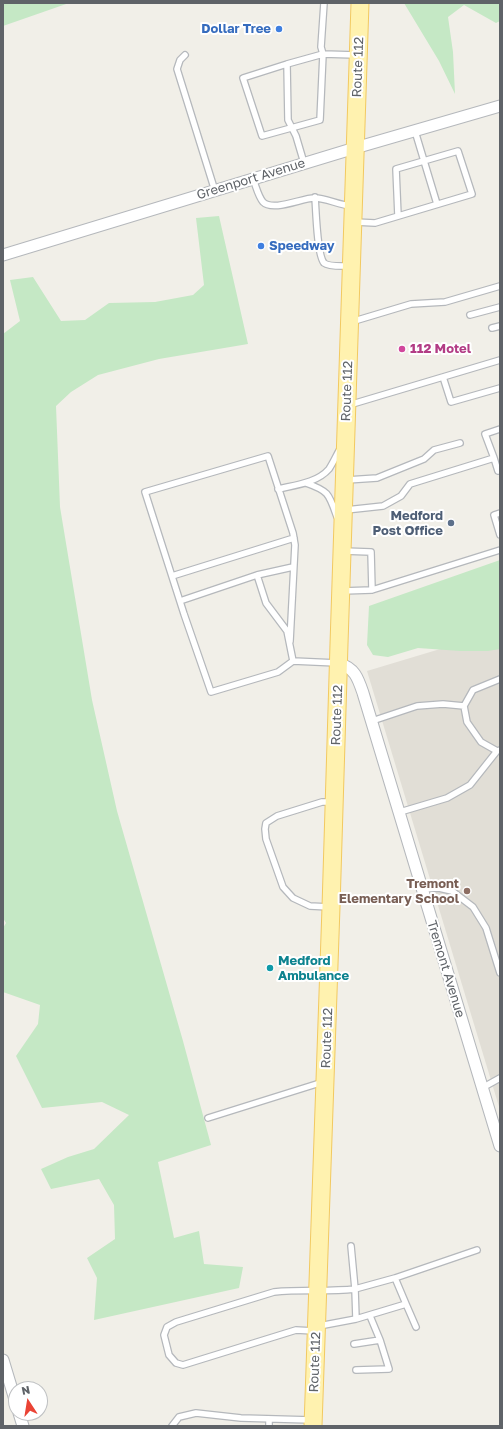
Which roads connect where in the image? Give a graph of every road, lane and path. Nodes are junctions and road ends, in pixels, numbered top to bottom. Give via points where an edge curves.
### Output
1 (324, 3) edge
2 (360, 3) edge
3 (323, 54) junction
4 (185, 55) dead end
5 (359, 55) junction
6 (287, 64) junction
7 (500, 106) edge
8 (291, 128) junction
9 (415, 131) junction
10 (355, 148) junction
11 (424, 161) junction
12 (304, 163) junction
13 (253, 179) junction
14 (215, 191) junction
15 (315, 197) junction
16 (437, 204) junction
17 (353, 214) junction
18 (398, 216) junction
19 (3, 254) edge
20 (351, 267) junction
21 (500, 286) edge
22 (500, 307) edge
23 (470, 316) dead end
24 (350, 322) junction
25 (500, 326) edge
26 (492, 328) dead end
27 (500, 360) edge
28 (443, 377) junction
29 (500, 388) edge
30 (347, 406) junction
31 (500, 429) edge
32 (346, 440) junction
33 (460, 443) dead end
34 (494, 458) junction
35 (500, 470) edge
36 (344, 480) junction
37 (306, 482) junction
38 (278, 490) junction
39 (343, 510) junction
40 (500, 513) edge
41 (342, 533) junction
42 (500, 535) edge
43 (294, 538) junction
44 (500, 550) edge
45 (342, 551) junction
46 (293, 567) junction
47 (257, 575) junction
48 (172, 576) junction
49 (372, 590) junction
50 (340, 591) junction
51 (180, 601) junction
52 (290, 641) junction
53 (293, 661) junction
54 (338, 663) junction
55 (500, 679) edge
56 (464, 706) junction
57 (372, 721) junction
58 (499, 751) edge
59 (334, 802) junction
60 (400, 812) junction
61 (422, 889) junction
62 (331, 906) junction
63 (500, 973) edge
64 (500, 1078) edge
65 (325, 1081) junction
66 (482, 1088) junction
67 (208, 1118) dead end
68 (500, 1146) edge
69 (351, 1246) dead end
70 (477, 1250) dead end
71 (395, 1278) junction
72 (355, 1289) junction
73 (318, 1291) junction
74 (406, 1304) junction
75 (370, 1316) junction
76 (356, 1319) junction
77 (416, 1327) dead end
78 (316, 1328) junction
79 (380, 1340) junction
80 (354, 1344) dead end
81 (3, 1360) edge
82 (356, 1370) dead end
83 (9, 1381) edge
84 (269, 1419) junction
85 (313, 1423) edge
86 (172, 1426) edge
87 (269, 1426) edge

1 - 3 lane via 321,47
2 - 5 main road, Route 112
3 - 5 lane
3 - 6 lane
3 - 8 lane via 320,120
4 - 14 lane via 177,69
5 - 10 main road, Route 112
6 - 8 lane via 288,120
6 - 8 lane via 243,78 262,136
7 - 9 street, Greenport Avenue
8 - 12 lane
9 - 10 street, Greenport Avenue
9 - 11 lane
10 - 12 street, Greenport Avenue
10 - 17 main road, Route 112
11 - 16 lane
11 - 16 lane via 458,151 472,194
11 - 18 lane via 396,169
12 - 13 street, Greenport Avenue
13 - 14 street, Greenport Avenue
13 - 15 lane via 263,202 268,205 276,206
14 - 19 street, Greenport Avenue
15 - 17 lane via 342,206
15 - 20 lane via 319,251 323,262
16 - 18 lane
17 - 18 lane via 375,223
17 - 20 main road, Route 112
20 - 24 main road, Route 112
21 - 24 lane via 445,302 411,304
22 - 23 lane
24 - 30 main road, Route 112
25 - 26 lane
27 - 28 lane
28 - 29 lane via 451,402
28 - 30 lane
30 - 32 main road, Route 112
31 - 34 lane via 486,434
32 - 36 main road, Route 112
32 - 37 lane via 328,470
33 - 36 lane via 434,450 424,459 377,478
34 - 35 lane via 498,471
34 - 39 lane via 410,484 401,496 383,506
36 - 39 main road, Route 112
37 - 38 lane
37 - 41 lane via 320,488 330,498
38 - 43 lane
38 - 48 lane via 268,456 145,492
39 - 41 main road, Route 112
40 - 42 lane via 494,515
41 - 45 main road, Route 112
43 - 46 lane
43 - 48 lane
44 - 49 lane
45 - 49 lane via 371,552
45 - 50 main road, Route 112
46 - 47 lane
46 - 52 lane
47 - 51 lane
47 - 52 lane via 266,603 287,631
48 - 51 lane
49 - 50 lane
50 - 54 main road, Route 112
51 - 53 lane via 211,692 278,672
52 - 53 lane
53 - 54 lane
54 - 57 street, Tremont Avenue via 355,673
54 - 59 main road, Route 112
55 - 56 lane via 473,690
56 - 57 lane via 417,706
56 - 58 lane via 467,722 480,742
57 - 60 street, Tremont Avenue
58 - 60 lane via 470,785 447,798
59 - 62 main road, Route 112
59 - 62 lane via 322,802 277,816 266,823 265,829 282,887 293,898 310,906
60 - 61 street, Tremont Avenue
61 - 63 lane via 439,888 452,891 473,907 486,928
61 - 66 street, Tremont Avenue
62 - 65 main road, Route 112
64 - 66 lane
65 - 67 lane
65 - 73 main road, Route 112
66 - 68 street, Tremont Avenue
69 - 72 lane
70 - 71 lane
71 - 72 lane
71 - 74 lane
72 - 73 lane
72 - 76 lane
73 - 78 main road, Route 112
73 - 78 lane via 274,1292 176,1322 167,1327 164,1334 170,1355 176,1363 182,1364 296,1330
74 - 75 lane
74 - 77 lane
75 - 76 lane
75 - 79 lane
76 - 78 lane
78 - 85 main road, Route 112
79 - 80 lane
79 - 82 lane via 388,1369
81 - 83 street
84 - 85 lane
84 - 86 lane via 196,1413 178,1418
84 - 87 lane

